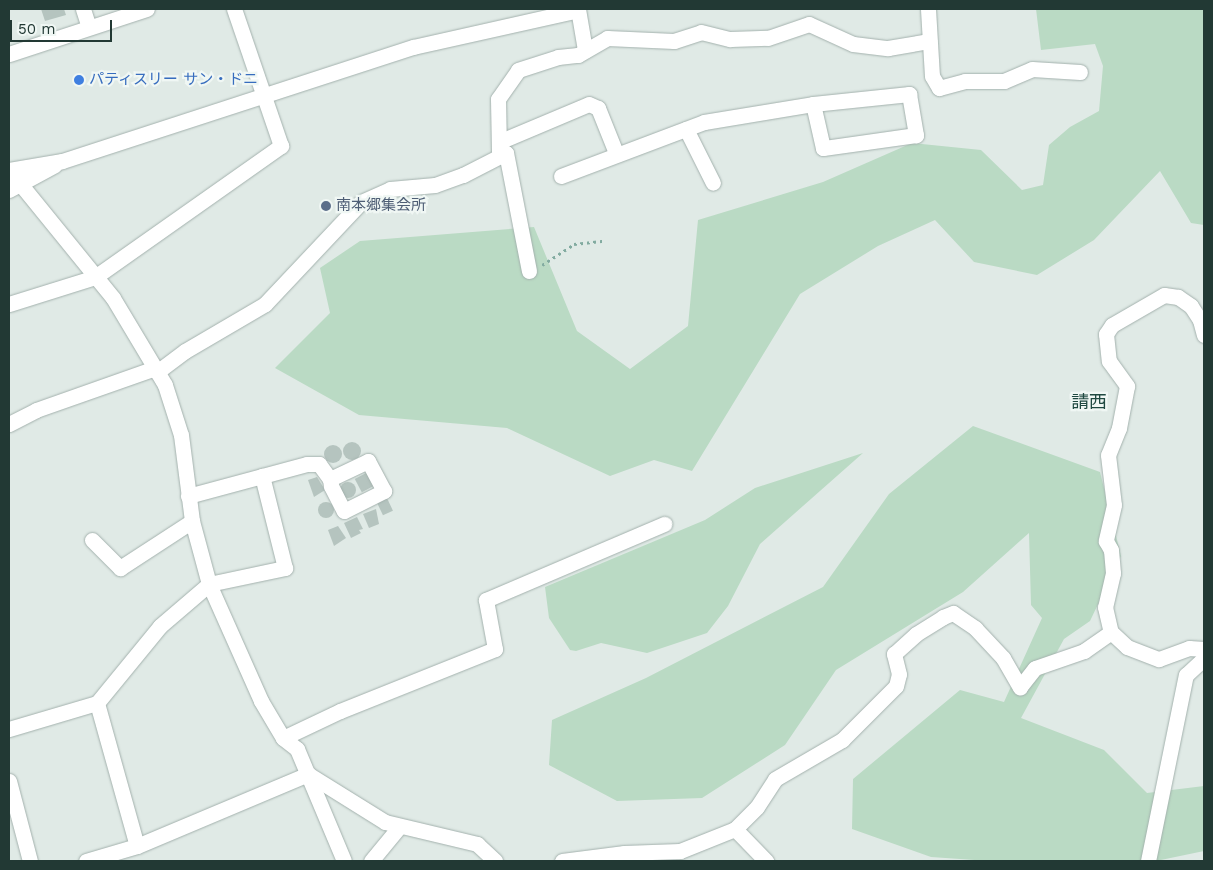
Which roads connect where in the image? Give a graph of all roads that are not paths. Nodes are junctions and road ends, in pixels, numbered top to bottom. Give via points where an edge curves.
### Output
1 (83, 9) edge
2 (147, 9) edge
3 (234, 9) edge
4 (578, 9) edge
5 (928, 9) edge
6 (89, 28) junction
7 (929, 41) junction
8 (585, 50) junction
9 (9, 54) edge
10 (1080, 72) dead end
11 (264, 95) junction
12 (813, 104) junction
13 (686, 129) junction
14 (504, 147) junction
15 (616, 153) junction
16 (62, 161) junction
17 (9, 170) edge
18 (561, 176) dead end
19 (714, 184) dead end
20 (15, 188) edge
21 (528, 271) road end
22 (96, 276) junction
23 (9, 304) edge
24 (1204, 335) edge
25 (156, 370) junction
26 (9, 424) edge
27 (262, 476) junction
28 (330, 479) dead end
29 (188, 496) junction
30 (192, 521) junction
31 (664, 524) dead end
32 (92, 540) dead end
33 (209, 584) junction
34 (1111, 632) junction
35 (1204, 649) edge
36 (1204, 658) edge
37 (97, 703) junction
38 (9, 729) edge
39 (283, 738) junction
40 (308, 774) junction
41 (9, 780) edge
42 (400, 826) junction
43 (735, 829) junction
44 (137, 846) junction
45 (30, 861) edge
46 (86, 861) edge
47 (344, 861) edge
48 (371, 861) edge
49 (495, 861) edge
50 (562, 861) edge
51 (766, 861) edge
52 (1148, 861) edge

1 - 6 street
2 - 6 street
3 - 11 street
4 - 8 street
4 - 11 street via 412,47
5 - 7 street
6 - 9 street
7 - 8 street via 888,48 853,44 809,24 768,38 730,39 701,32 674,41 607,38
7 - 10 street via 932,76 939,88 965,81 1004,81 1032,68
8 - 14 street via 578,55 558,57 518,70 498,99
11 - 16 street
11 - 22 street via 281,146
12 - 12 street via 823,148 916,135 909,94
12 - 13 street via 704,122
13 - 15 street
13 - 19 street
14 - 15 street via 590,104 598,108
14 - 21 street
14 - 25 street via 435,185 390,189 361,202 265,304
15 - 18 street
16 - 17 street
16 - 20 street
17 - 20 street
20 - 22 street
22 - 23 street
22 - 25 street
24 - 34 street via 1191,306 1178,297 1164,295 1112,325 1106,334 1109,361 1127,386 1119,428 1108,455 1114,505 1106,541 1111,550 1113,573 1105,608
25 - 26 street via 36,410
25 - 29 street via 180,435
27 - 28 street via 319,464
27 - 29 street
27 - 33 street via 285,568
29 - 30 street
30 - 32 street via 120,568
30 - 33 street
31 - 39 street via 486,600 495,649 340,711
33 - 37 street via 160,626
33 - 39 street via 261,701
34 - 35 street via 1127,647 1159,659 1189,648
34 - 43 street via 1084,652 1035,668 1022,687 997,650 953,613 916,634 894,654 899,674 896,686 842,740 775,779 756,807
36 - 52 street via 1186,676
37 - 38 street
37 - 44 street
39 - 40 street via 297,749
40 - 42 street via 385,822
40 - 44 street
40 - 47 street
41 - 45 street
42 - 48 street
42 - 49 street via 477,844
43 - 50 street via 680,851 624,852
43 - 51 street
44 - 46 street

